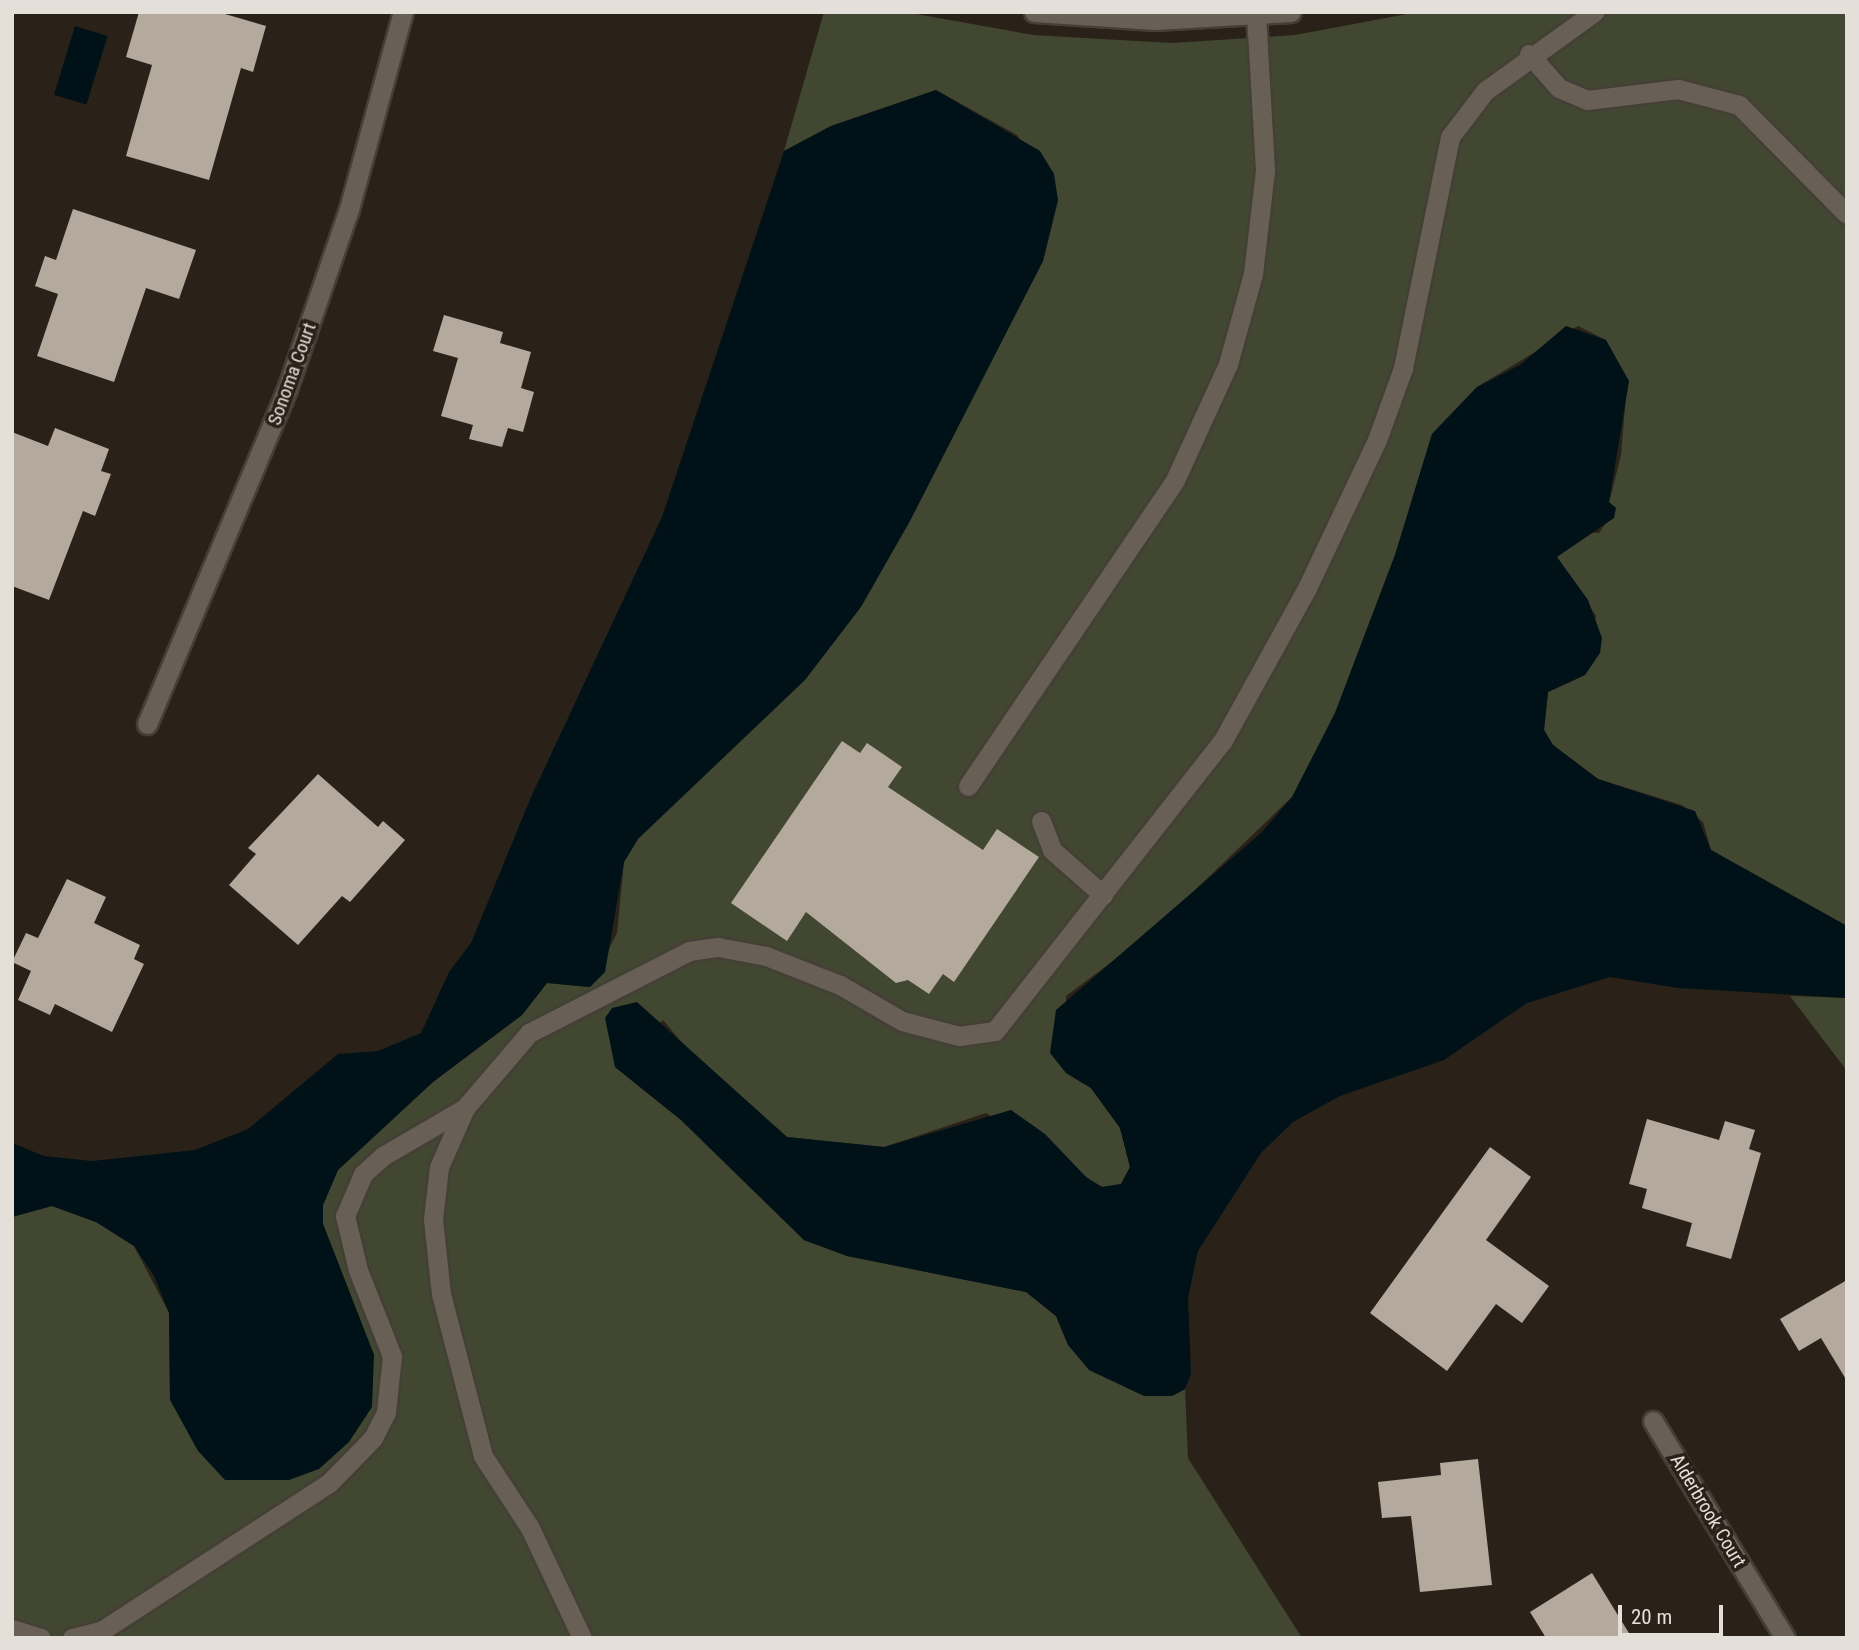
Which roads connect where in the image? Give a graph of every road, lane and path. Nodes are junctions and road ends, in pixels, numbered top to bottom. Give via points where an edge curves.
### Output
1 (403, 12) edge
2 (1034, 12) edge
3 (1291, 12) edge
4 (1594, 12) edge
5 (1256, 14) edge
6 (1529, 54) junction
7 (1847, 214) edge
8 (147, 724) dead end
9 (968, 786) dead end
10 (1041, 821) dead end
11 (1103, 895) junction
12 (465, 1108) junction
13 (1653, 1421) dead end
14 (12, 1629) edge
15 (41, 1638) edge
16 (72, 1638) edge
17 (582, 1638) edge
18 (1785, 1638) edge

1 - 8 street, Sonoma Court via 349,209 287,389
2 - 5 street via 1155,20
3 - 5 street
4 - 6 street
5 - 9 street via 1264,184 1253,274 1228,365 1175,480
6 - 7 street via 1559,88 1587,100 1678,89 1739,105
6 - 11 street via 1485,91 1450,138 1403,368 1377,440 1307,588 1222,742
10 - 11 street via 1052,850
11 - 12 street via 995,1031 981,1038 902,1021 840,985 766,956 718,947 663,960 529,1033
12 - 16 street via 383,1156 363,1174 345,1216 358,1270 392,1356 386,1412 373,1438 329,1483 101,1631
12 - 17 street via 438,1180 433,1219 441,1294 483,1456 530,1528
13 - 18 street, Alderbrook Court
14 - 15 street

